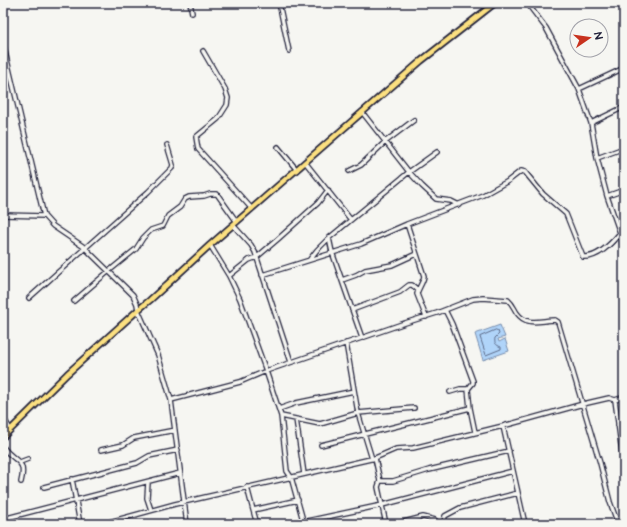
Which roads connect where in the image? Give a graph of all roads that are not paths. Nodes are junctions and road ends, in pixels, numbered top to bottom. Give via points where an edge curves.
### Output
1 (190, 3) edge
2 (279, 3) edge
3 (495, 3) edge
4 (527, 3) edge
5 (192, 13) dead end
6 (3, 43) edge
7 (203, 51) dead end
8 (290, 51) dead end
9 (624, 68) edge
10 (579, 89) junction
11 (624, 106) edge
12 (362, 112) junction
13 (414, 120) dead end
14 (591, 123) junction
15 (385, 142) junction
16 (167, 145) dead end
17 (278, 147) dead end
18 (624, 148) edge
19 (437, 152) dead end
20 (597, 158) junction
21 (305, 162) junction
22 (297, 170) junction
23 (349, 171) dead end
24 (409, 172) junction
25 (328, 190) junction
26 (624, 190) edge
27 (607, 196) junction
28 (459, 205) junction
29 (252, 209) junction
30 (3, 215) edge
31 (44, 216) junction
32 (351, 220) junction
33 (235, 224) junction
34 (407, 224) junction
35 (620, 233) junction
36 (329, 238) junction
37 (210, 245) junction
38 (84, 247) junction
39 (624, 249) edge
40 (332, 252) junction
41 (416, 254) junction
42 (257, 257) junction
43 (309, 260) junction
44 (109, 271) junction
45 (262, 275) junction
46 (229, 276) junction
47 (342, 280) junction
48 (418, 290) junction
49 (28, 298) dead end
50 (74, 301) dead end
51 (138, 310) junction
52 (352, 310) junction
53 (444, 310) junction
54 (426, 317) junction
55 (362, 338) junction
56 (346, 343) junction
57 (292, 362) junction
58 (266, 371) junction
59 (468, 389) junction
60 (354, 391) junction
61 (450, 392) dead end
62 (624, 397) edge
63 (171, 400) junction
64 (615, 400) junction
65 (583, 404) junction
66 (414, 408) dead end
67 (470, 408) junction
68 (279, 409) junction
69 (358, 413) junction
70 (281, 416) junction
71 (3, 417) edge
72 (296, 419) junction
73 (624, 424) edge
74 (618, 425) junction
75 (503, 426) junction
76 (10, 430) junction
77 (175, 430) junction
78 (475, 432) junction
79 (364, 435) junction
80 (3, 437) edge
81 (321, 445) dead end
82 (3, 447) edge
83 (622, 448) edge
84 (101, 450) dead end
85 (178, 450) junction
86 (509, 451) junction
87 (28, 458) dead end
88 (374, 458) junction
89 (20, 462) junction
90 (624, 468) edge
91 (513, 471) junction
92 (180, 473) junction
93 (304, 474) junction
94 (291, 477) junction
95 (72, 479) junction
96 (380, 481) junction
97 (22, 482) dead end
98 (148, 482) junction
99 (44, 487) dead end
100 (247, 487) junction
101 (518, 493) junction
102 (298, 500) junction
103 (75, 501) junction
104 (184, 502) junction
105 (382, 505) junction
106 (151, 510) junction
107 (254, 510) junction
108 (3, 519) edge
109 (304, 523) edge
110 (80, 524) edge
111 (102, 524) edge
112 (187, 524) edge
113 (257, 524) edge
114 (293, 524) edge
115 (386, 524) edge
116 (396, 524) edge
117 (438, 524) edge
118 (444, 524) edge
119 (525, 524) edge
120 (618, 524) edge

1 - 5 street
2 - 8 street
3 - 12 main road via 421,61
4 - 10 street via 546,28
6 - 31 street
7 - 29 street via 228,98 227,105 218,119 196,137 198,148
9 - 10 street
10 - 14 street
11 - 14 street
12 - 15 street
12 - 21 main road
13 - 15 street
14 - 20 street
15 - 23 street via 361,165
15 - 24 street
16 - 38 street via 172,168
17 - 22 street
18 - 20 street
19 - 24 street
20 - 27 street
21 - 22 main road
21 - 25 street
22 - 29 main road
24 - 28 street via 436,199
24 - 32 street
25 - 32 street
25 - 42 street via 318,203
26 - 27 street
27 - 35 street
28 - 34 street
28 - 35 street via 483,196 521,171 525,172 543,194 566,214 583,257 602,251
29 - 33 main road
30 - 31 street
31 - 38 street
32 - 36 street
33 - 37 main road
33 - 42 street
33 - 44 street via 217,194 189,196 168,216 163,226 151,230 136,249
34 - 40 street via 361,244
34 - 41 street
35 - 39 street
36 - 40 street
36 - 43 street
37 - 46 street
37 - 51 main road
38 - 44 street
38 - 49 street
40 - 43 street
40 - 47 street
41 - 47 street via 392,265 365,270
41 - 48 street via 424,276
42 - 45 street
42 - 46 street via 249,260
43 - 45 street
44 - 50 street
44 - 51 street via 133,295
45 - 57 street
46 - 58 street
47 - 52 street
48 - 52 street via 410,285 400,292
48 - 54 street via 417,294
51 - 63 street via 158,355
51 - 76 main road
52 - 55 street
53 - 54 street
53 - 59 street via 473,381
53 - 65 street via 483,298 503,299 512,303 516,312 526,321 556,320
54 - 55 street
55 - 56 street
56 - 57 street
56 - 60 street
57 - 58 street
58 - 63 street via 240,382
58 - 68 street
59 - 61 street
59 - 67 street
60 - 68 street
60 - 69 street
62 - 64 street
63 - 77 street
64 - 65 street via 609,398
64 - 74 street
65 - 75 street
65 - 120 street
66 - 69 street
67 - 78 street
67 - 79 street
68 - 70 street
69 - 72 street via 320,424
69 - 79 street
70 - 72 street
70 - 94 street via 287,471
71 - 76 street
72 - 93 street
73 - 74 street
74 - 83 street
75 - 78 street
75 - 86 street
76 - 80 main road
77 - 84 street via 134,438 122,445
77 - 85 street
78 - 88 street via 413,448 396,449
79 - 81 street
79 - 88 street
82 - 89 street
83 - 90 street
85 - 92 street
85 - 95 street
86 - 91 street
86 - 96 street via 393,481
87 - 89 street
88 - 93 street
88 - 96 street
89 - 97 street via 23,469
91 - 101 street
91 - 105 street
92 - 98 street
92 - 104 street
93 - 94 street
94 - 100 street
94 - 102 street
95 - 99 street
95 - 103 street
96 - 105 street via 378,486
98 - 103 street
98 - 106 street
100 - 104 street
100 - 107 street
101 - 118 street via 459,509 445,516
101 - 119 street
102 - 107 street
102 - 109 street
103 - 108 street
103 - 110 street
104 - 106 street
104 - 112 street
105 - 109 street
105 - 115 street
106 - 111 street
107 - 113 street
109 - 114 street
116 - 117 street via 423,517 435,520

